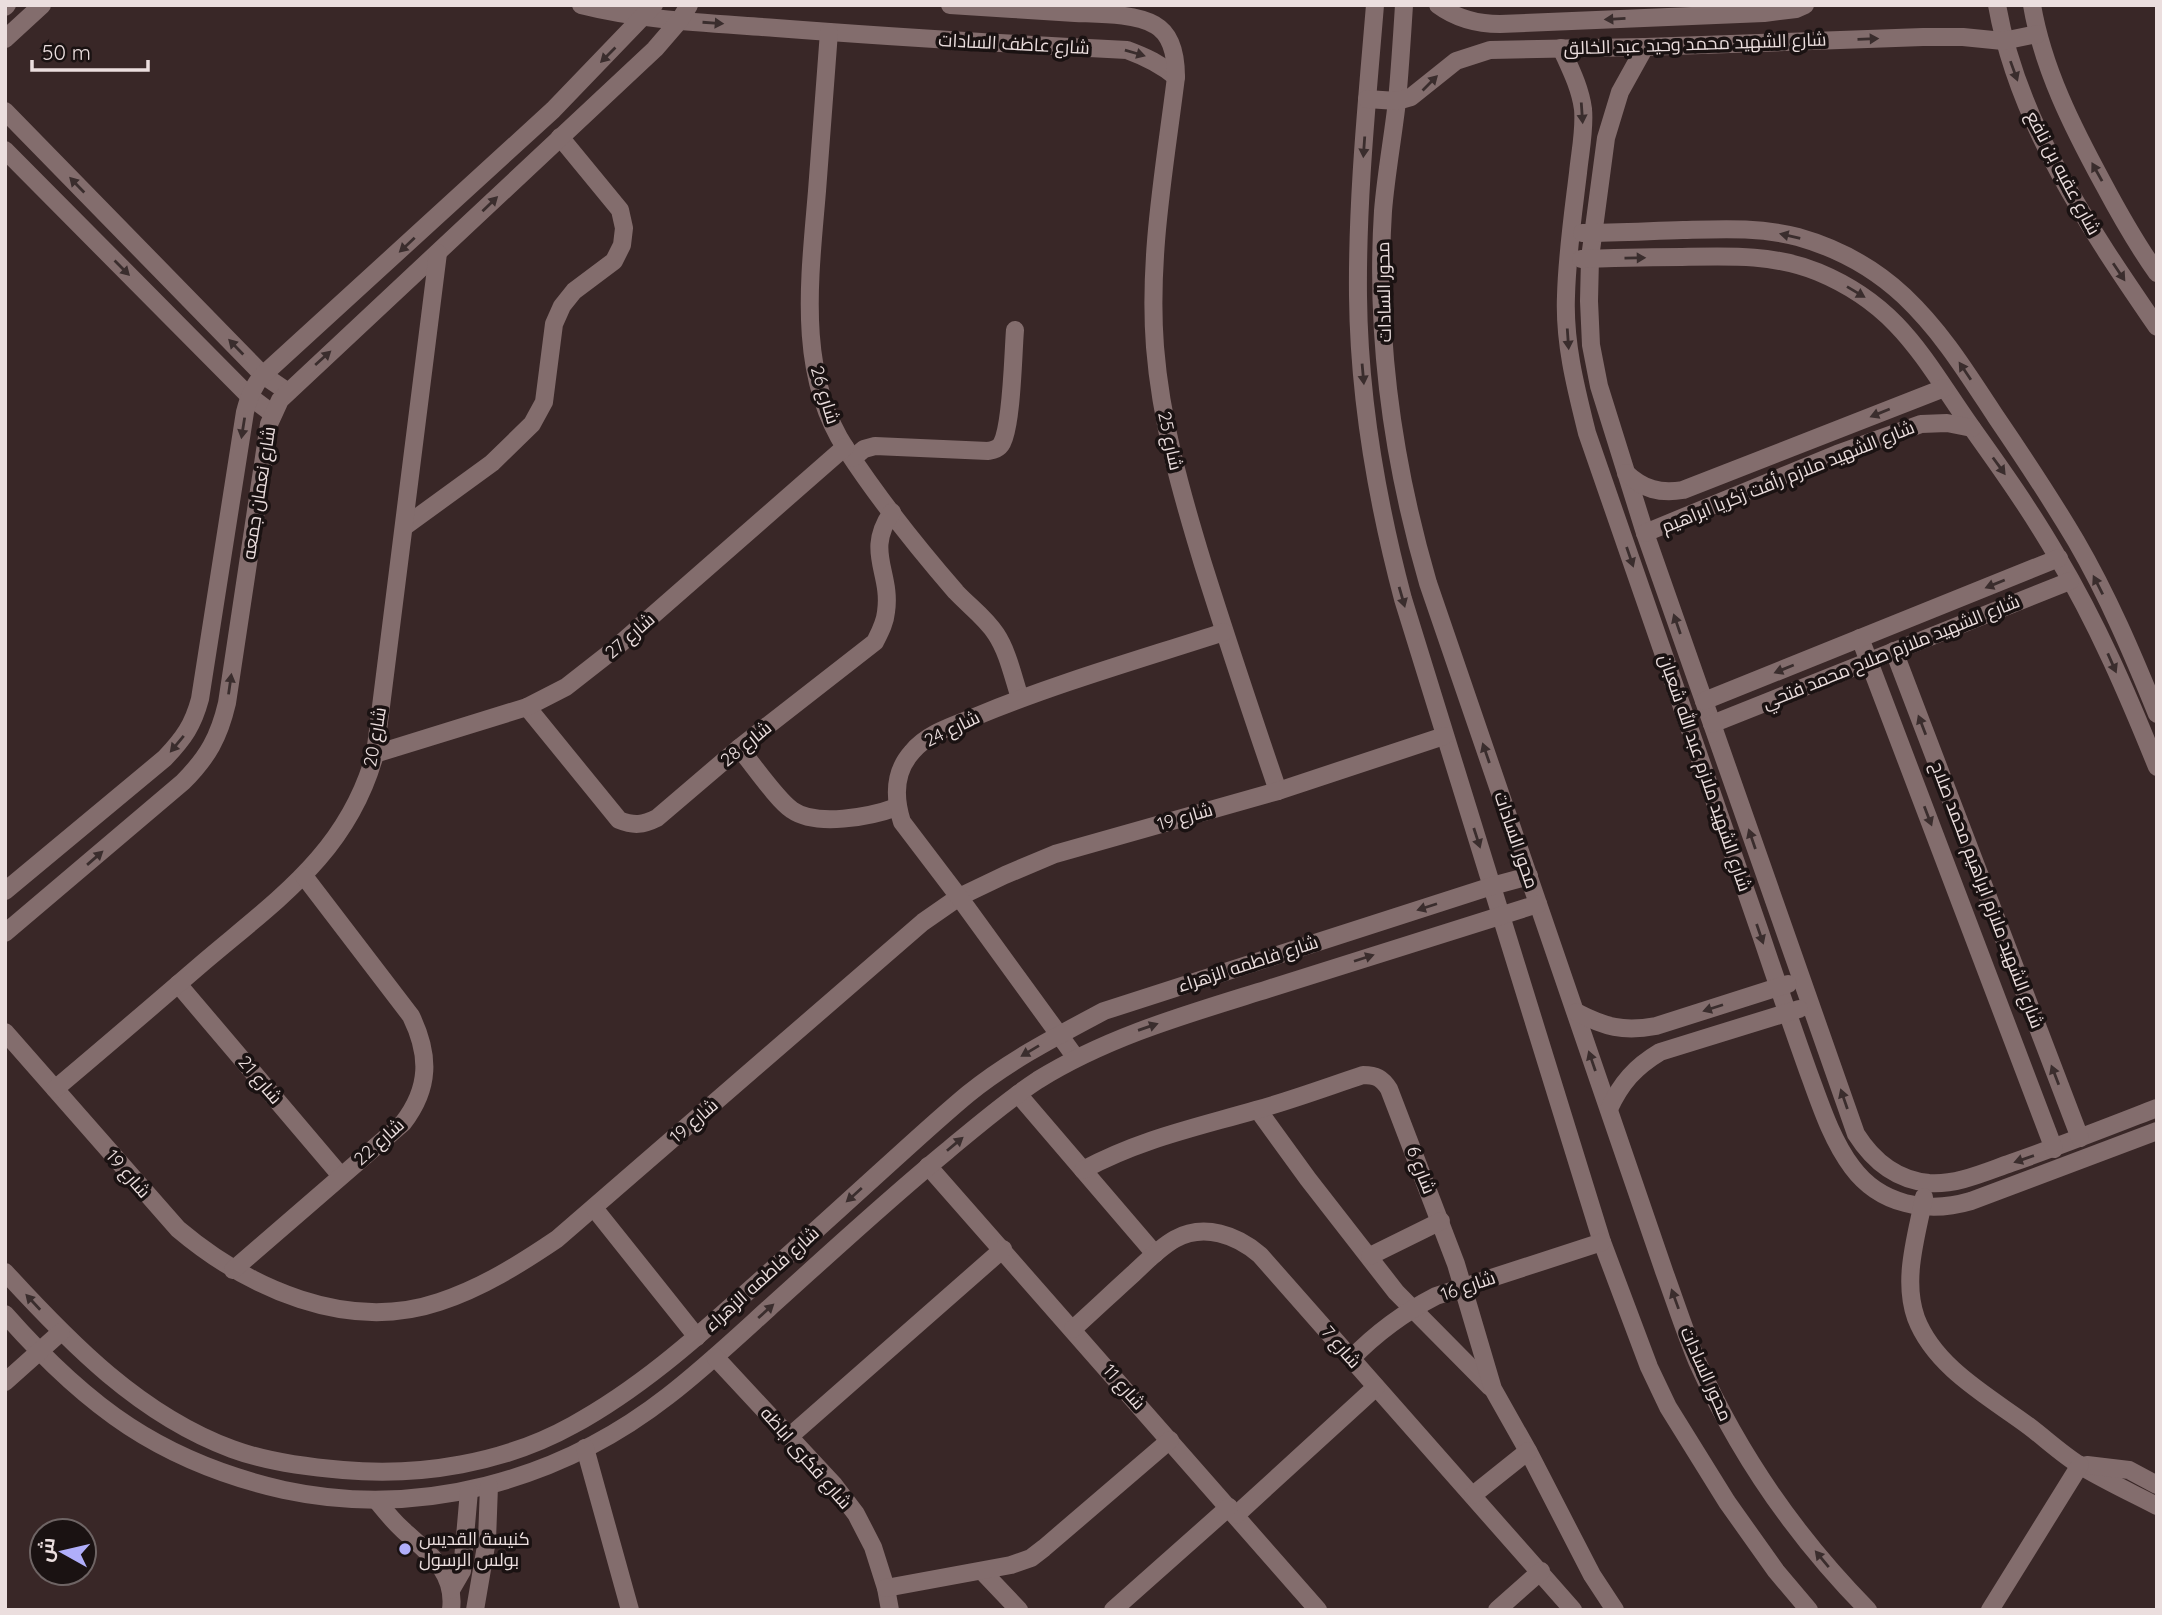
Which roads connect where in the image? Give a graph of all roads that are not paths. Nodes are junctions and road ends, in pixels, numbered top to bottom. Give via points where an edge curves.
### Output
1 (42, 5) edge
2 (582, 5) edge
3 (950, 5) edge
4 (1375, 5) edge
5 (1404, 5) edge
6 (1438, 5) edge
7 (1805, 5) edge
8 (1997, 5) edge
9 (2032, 5) edge
10 (650, 11) edge
11 (684, 13) edge
12 (829, 32) junction
13 (2037, 34) junction
14 (5, 39) edge
15 (2003, 41) junction
16 (1645, 47) junction
17 (1561, 48) junction
18 (1176, 77) junction
19 (1367, 99) junction
20 (1397, 101) junction
21 (5, 111) edge
22 (560, 137) junction
23 (5, 150) edge
24 (1594, 233) junction
25 (1570, 234) junction
26 (438, 253) junction
27 (1590, 258) junction
28 (1567, 259) junction
29 (2157, 273) edge
30 (2157, 327) edge
31 (1015, 330) dead end
32 (263, 374) junction
33 (1944, 387) junction
34 (288, 392) junction
35 (249, 396) junction
36 (273, 414) junction
37 (1972, 428) junction
38 (849, 453) junction
39 (1626, 473) junction
40 (892, 512) junction
41 (404, 527) junction
42 (1645, 533) junction
43 (2059, 558) junction
44 (2070, 581) junction
45 (1224, 632) junction
46 (1860, 638) junction
47 (1894, 651) junction
48 (1870, 661) junction
49 (1020, 698) junction
50 (1704, 701) junction
51 (527, 707) junction
52 (2157, 714) edge
53 (1712, 724) junction
54 (1444, 736) junction
55 (739, 748) junction
56 (375, 754) junction
57 (2157, 767) edge
58 (1278, 791) junction
59 (897, 807) junction
60 (38, 863) junction
61 (304, 876) junction
62 (1529, 876) junction
63 (64, 884) junction
64 (1492, 886) junction
65 (5, 891) edge
66 (960, 897) junction
67 (1538, 904) junction
68 (1501, 915) junction
69 (5, 933) edge
70 (1801, 979) junction
71 (178, 984) junction
72 (1779, 987) junction
73 (1811, 1005) junction
74 (1576, 1012) junction
75 (1787, 1013) junction
76 (5, 1032) edge
77 (1059, 1035) junction
78 (1076, 1058) junction
79 (55, 1090) junction
80 (1018, 1094) junction
81 (2157, 1108) edge
82 (1609, 1109) junction
83 (1258, 1110) junction
84 (2157, 1131) edge
85 (2080, 1138) junction
86 (2054, 1149) junction
87 (928, 1166) junction
88 (1083, 1170) junction
89 (341, 1176) junction
90 (1926, 1183) junction
91 (594, 1208) junction
92 (1922, 1208) junction
93 (1441, 1221) junction
94 (1602, 1242) junction
95 (1003, 1249) junction
96 (1156, 1254) junction
97 (1370, 1256) junction
98 (233, 1270) junction
99 (5, 1272) edge
100 (1463, 1287) junction
101 (1411, 1309) junction
102 (5, 1314) edge
103 (1073, 1329) junction
104 (61, 1332) junction
105 (697, 1337) junction
106 (38, 1352) junction
107 (721, 1352) junction
108 (1351, 1359) junction
109 (700, 1369) junction
110 (5, 1382) edge
111 (1376, 1387) junction
112 (1493, 1389) junction
113 (789, 1437) junction
114 (1170, 1440) junction
115 (584, 1448) junction
116 (1528, 1451) junction
117 (2080, 1465) junction
118 (2157, 1485) edge
119 (489, 1486) junction
120 (469, 1491) junction
121 (1473, 1495) junction
122 (377, 1501) junction
123 (2157, 1506) edge
124 (1232, 1511) junction
125 (982, 1571) junction
126 (1541, 1572) junction
127 (887, 1588) junction
128 (451, 1590) junction
129 (1312, 1608) edge
130 (451, 1610) edge
131 (475, 1610) edge
132 (630, 1610) edge
133 (890, 1610) edge
134 (1019, 1610) edge
135 (1113, 1610) edge
136 (1497, 1610) edge
137 (1573, 1610) edge
138 (1615, 1610) edge
139 (1809, 1610) edge
140 (1868, 1610) edge
141 (1990, 1610) edge

1 - 14 street
2 - 10 street, شارع عاطف السادات
3 - 18 street, شارع عاطف السادات via 1138,19 1156,25 1169,39
4 - 19 street, محور السادات
5 - 20 street, محور السادات
7 -> 6 street, شارع الشهيد محمد وحيد عبد الخالق via 1764,13 1500,24 1459,18
8 - 15 street, شارع عقبه بن نافع
9 - 13 street, شارع عقبه بن نافع
10 - 11 street, شارع عاطف السادات
10 -> 32 street, شارع نعمان جمعه via 553,110
11 -> 12 street, شارع عاطف السادات
11 - 22 street, شارع نعمان جمعه via 655,49
12 -> 18 street, شارع عاطف السادات via 1127,50 1162,65
12 - 38 street, شارع 26 via 810,327 827,411
13 - 15 street, شارع الشهيد محمد وحيد عبد الخالق
29 -> 13 street, شارع عقبه بن نافع via 2087,153 2057,92
16 -> 15 street, شارع الشهيد محمد وحيد عبد الخالق via 1923,37
15 -> 30 street, شارع عقبه بن نافع via 2054,163
16 - 17 street, شارع الشهيد محمد وحيد عبد الخالق
16 - 24 street, شارع الشهيد ملازم عبد الله شعبان via 1612,115
20 -> 17 street, شارع الشهيد محمد وحيد عبد الخالق via 1418,94 1446,68 1478,52
17 -> 25 street, شارع الشهيد ملازم عبد الله شعبان via 1580,91 1583,112
18 - 45 street, شارع 25 via 1157,241 1155,344 1159,390 1178,481
19 - 20 street
19 -> 54 street, محور السادات via 1358,297 1362,371 1386,536
62 -> 20 street, محور السادات via 1428,583 1394,437 1382,300 1383,211
32 -> 21 street
26 -> 22 street, شارع نعمان جمعه
22 - 41 street via 620,210 625,228 622,245 614,261 562,306 554,324 544,402 532,424 492,463
23 -> 35 street
24 - 25 street
24 - 27 street, شارع الشهيد ملازم عبد الله شعبان
52 -> 24 street via 2078,544 1944,338 1902,294 1852,258 1768,231
25 - 28 street, شارع الشهيد ملازم عبد الله شعبان
34 -> 26 street, شارع نعمان جمعه
26 - 41 street, شارع 20
27 - 28 street
27 -> 33 street via 1735,256 1817,271 1886,313 1909,336
27 - 39 street, شارع الشهيد ملازم عبد الله شعبان via 1591,345
28 -> 72 street, شارع الشهيد ملازم عبد الله شعبان via 1569,348 1587,433
31 - 38 street via 1007,419 1002,443 996,449 875,446
32 - 34 street
32 - 35 street, شارع نعمان جمعه
33 - 37 street
33 -> 39 street, شارع الشهيد ملازم رأفت زكريا ابراهيم via 1683,490 1652,490
34 - 36 street, شارع نعمان جمعه
35 - 36 street
35 -> 60 street, شارع نعمان جمعه via 194,721 165,758
63 -> 36 street, شارع نعمان جمعه via 183,782 200,765 217,736 227,703
37 - 42 street, شارع الشهيد ملازم رأفت زكريا ابراهيم via 1921,424
37 -> 43 street
38 - 40 street, شارع 26
38 - 51 street, شارع 27 via 600,662
39 - 42 street, شارع الشهيد ملازم عبد الله شعبان
40 - 49 street, شارع 26 via 998,636
40 - 55 street, شارع 28 via 879,536 887,609 875,642
41 - 56 street, شارع 20
50 -> 42 street, شارع الشهيد ملازم عبد الله شعبان
43 - 44 street
43 -> 46 street, شارع الشهيد ملازم صلاح محمد فتحي
44 - 47 street, شارع الشهيد ملازم صلاح محمد فتحي
44 -> 57 street via 2104,644
45 - 49 street, شارع 24
45 - 58 street, شارع 25
46 - 48 street, شارع الشهيد ملازم ابراهيم محمد صلاح
46 -> 50 street, شارع الشهيد ملازم صلاح محمد فتحي
47 - 48 street, شارع الشهيد ملازم صلاح محمد فتحي
85 -> 47 street, شارع الشهيد ملازم ابراهيم محمد صلاح
48 - 53 street, شارع الشهيد ملازم صلاح محمد فتحي
48 -> 86 street, شارع الشهيد ملازم ابراهيم محمد صلاح
49 - 59 street, شارع 24 via 922,741 903,764
50 - 53 street, شارع الشهيد ملازم عبد الله شعبان
51 - 55 street, شارع 28 via 610,810 632,825 657,818
51 - 56 street, شارع 27
70 -> 53 street, شارع الشهيد ملازم عبد الله شعبان
54 - 58 street, شارع 19
54 -> 64 street, محور السادات
55 - 59 street via 790,809 804,817 863,817
56 - 61 street, شارع 20 via 349,815
58 - 66 street, شارع 19 via 1055,855
59 - 66 street via 902,822
60 - 63 street via 50,866
60 - 65 street, شارع نعمان جمعه
61 - 71 street, شارع 20
61 - 89 street, شارع 22 via 411,1016 424,1053 425,1072 413,1110
62 - 64 street, شارع فاطمه الزهراء
62 - 67 street, محور السادات
63 - 69 street, شارع نعمان جمعه
64 - 68 street, محور السادات
64 -> 77 street, شارع فاطمه الزهراء via 1104,1012
66 - 77 street
66 - 91 street, شارع 19 via 923,922
67 - 68 street, شارع فاطمه الزهراء
67 - 74 street, محور السادات
78 -> 68 street, شارع فاطمه الزهراء via 1150,1026
68 - 94 street, محور السادات
70 - 72 street
70 - 73 street, شارع الشهيد ملازم عبد الله شعبان
71 - 79 street, شارع 20
71 - 89 street, شارع 21
72 -> 74 street via 1635,1030 1615,1028
72 - 75 street, شارع الشهيد ملازم عبد الله شعبان
73 - 75 street
90 -> 73 street, شارع الشهيد ملازم عبد الله شعبان via 1892,1172 1864,1148
82 -> 74 street, محور السادات
75 - 82 street via 1660,1052 1628,1075
75 - 92 street, شارع الشهيد ملازم عبد الله شعبان via 1831,1132 1852,1167 1871,1187 1895,1201
76 - 79 street, شارع 19
77 - 78 street
77 -> 105 street, شارع فاطمه الزهراء via 969,1094
78 - 80 street, شارع فاطمه الزهراء
79 - 98 street, شارع 19 via 178,1229
87 -> 80 street, شارع فاطمه الزهراء
80 - 88 street
81 - 85 street, شارع الشهيد ملازم عبد الله شعبان
140 -> 82 street, محور السادات via 1809,1544 1731,1428 1697,1360
83 - 88 street, شارع 6 via 1139,1143
83 - 93 street, شارع 6 via 1363,1075 1383,1080
83 - 97 street, شارع 6
84 - 92 street, شارع الشهيد ملازم عبد الله شعبان via 1971,1201
85 - 86 street, شارع الشهيد ملازم عبد الله شعبان
86 -> 90 street, شارع الشهيد ملازم عبد الله شعبان via 1964,1180
87 - 95 street, شارع 11
107 -> 87 street, شارع فاطمه الزهراء
88 - 96 street
89 - 98 street, شارع 22
90 - 92 street
91 - 98 street, شارع 19 via 519,1265 438,1303 395,1311 351,1311 320,1305 275,1291
91 - 105 street
92 - 117 street via 1910,1290 1928,1342 1946,1363
93 - 97 street
93 - 100 street, شارع 6
94 - 100 street, شارع 16
94 - 139 street, محور السادات via 1668,1407 1741,1522
95 - 103 street, شارع 11
95 - 113 street
96 - 103 street, شارع 7
96 - 108 street, شارع 7 via 1178,1237 1194,1233 1237,1238 1260,1255
97 - 101 street, شارع 6
104 -> 99 street, شارع فاطمه الزهراء
100 - 101 street, شارع 16
100 - 112 street, شارع 6
101 - 108 street, شارع 16
101 - 112 street, شارع 6
102 - 106 street, شارع فاطمه الزهراء
103 - 114 street, شارع 11
104 - 105 street, شارع فاطمه الزهراء via 122,1387 193,1433 287,1463 365,1472 416,1472 471,1463 533,1444 605,1407
104 - 106 street
105 - 107 street, شارع فكرى اباظه
105 - 109 street
106 - 110 street
106 - 122 street, شارع فاطمه الزهراء via 117,1420 190,1460 224,1474 296,1492
107 - 109 street, شارع فاطمه الزهراء
107 - 113 street, شارع فكرى اباظه
108 - 111 street, شارع 7
109 - 115 street, شارع فاطمه الزهراء via 666,1398
111 - 121 street, شارع 7
111 - 124 street
112 - 116 street, شارع 6
113 - 127 street, شارع فكرى اباظه via 856,1514
114 - 124 street, شارع 11
114 - 125 street via 1031,1558
115 - 119 street, شارع فاطمه الزهراء
115 - 132 street
116 - 121 street
116 - 138 street, شارع 6
117 - 118 street via 2129,1470
117 - 123 street
117 - 141 street
119 - 120 street, شارع فاطمه الزهراء
119 - 131 street via 487,1541
120 - 122 street, شارع فاطمه الزهراء
120 - 128 street via 462,1571
121 - 126 street, شارع 7
122 - 128 street via 436,1559
124 - 129 street, شارع 11
124 - 135 street
125 - 127 street
125 - 134 street
126 - 136 street
126 - 137 street, شارع 7
127 - 133 street, شارع فكرى اباظه
128 - 130 street

